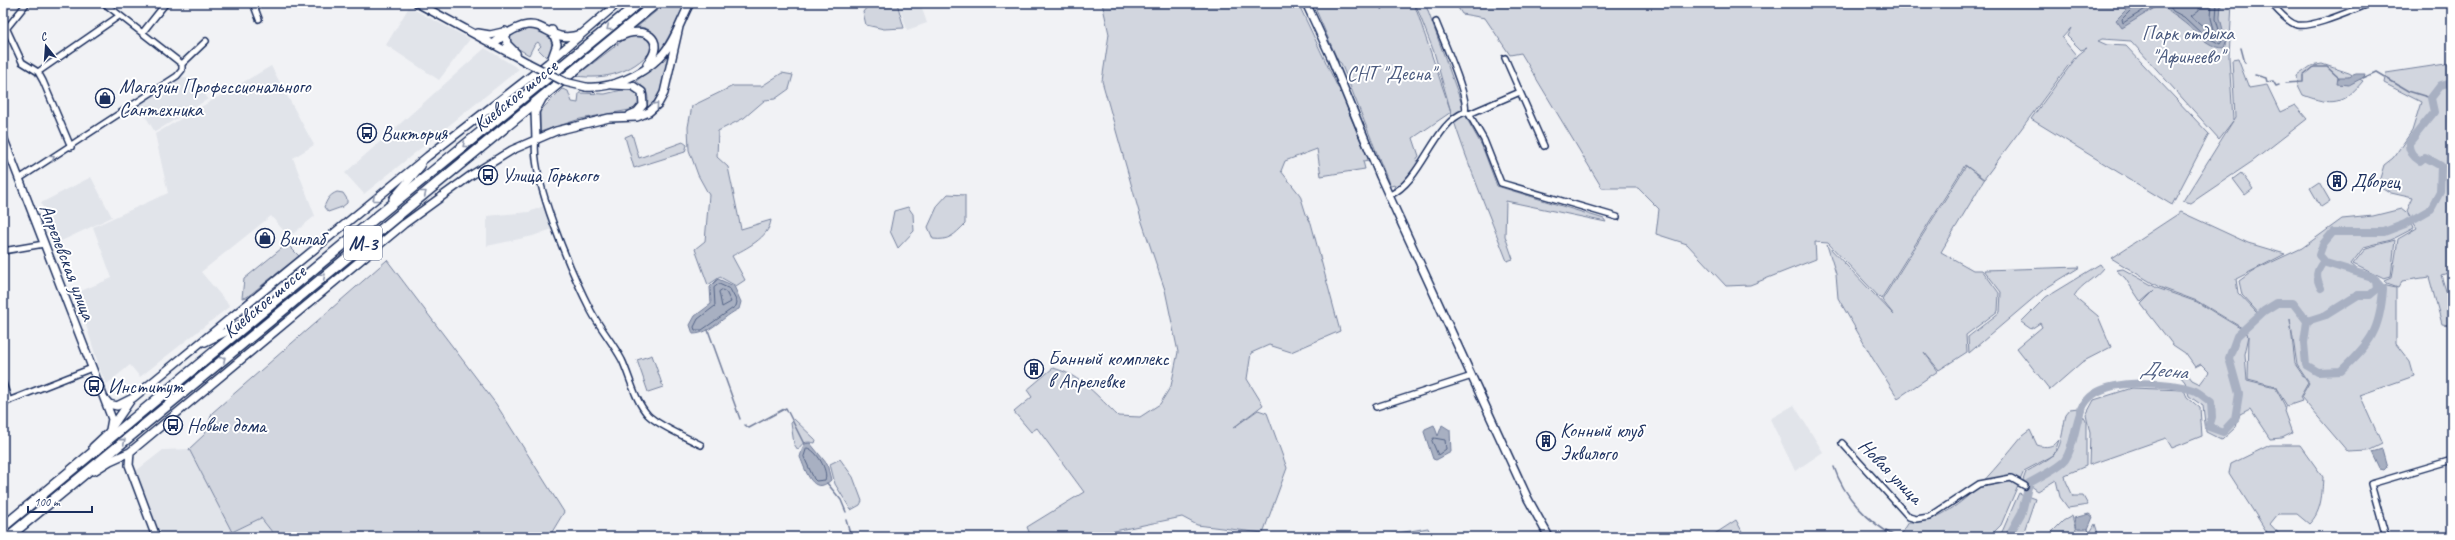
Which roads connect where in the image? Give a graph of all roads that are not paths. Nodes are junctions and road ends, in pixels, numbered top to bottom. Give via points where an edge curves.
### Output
1 (27, 3) edge
2 (104, 3) edge
3 (166, 3) edge
4 (253, 3) edge
5 (416, 3) edge
6 (618, 3) edge
7 (639, 3) edge
8 (656, 3) edge
9 (690, 3) edge
10 (1306, 3) edge
11 (2271, 3) edge
12 (2372, 3) edge
13 (119, 16) junction
14 (259, 19) dead end
15 (3, 21) edge
16 (1436, 22) dead end
17 (678, 27) junction
18 (6, 29) junction
19 (552, 30) junction
20 (470, 31) junction
21 (504, 31) junction
22 (142, 32) junction
23 (583, 33) junction
24 (206, 41) dead end
25 (493, 44) junction
26 (607, 44) junction
27 (1505, 58) dead end
28 (528, 63) junction
29 (548, 63) junction
30 (182, 64) junction
31 (642, 69) junction
32 (38, 72) junction
33 (609, 85) junction
34 (547, 92) junction
35 (1520, 92) junction
36 (1467, 113) junction
37 (621, 117) junction
38 (3, 137) edge
39 (536, 139) junction
40 (1544, 146) dead end
41 (71, 147) junction
42 (428, 156) junction
43 (19, 179) junction
44 (1390, 196) junction
45 (1617, 217) dead end
46 (373, 220) junction
47 (44, 244) junction
48 (3, 251) edge
49 (263, 311) junction
50 (184, 355) junction
51 (92, 368) junction
52 (1472, 376) junction
53 (3, 383) edge
54 (104, 398) junction
55 (133, 398) junction
56 (9, 401) junction
57 (3, 403) edge
58 (1376, 407) dead end
59 (110, 430) junction
60 (1842, 443) dead end
61 (701, 445) dead end
62 (130, 452) junction
63 (2452, 460) edge
64 (106, 463) junction
65 (78, 466) junction
66 (133, 476) junction
67 (72, 484) junction
68 (2025, 486) dead end
69 (3, 527) edge
70 (8, 537) edge
71 (156, 537) edge
72 (1549, 537) edge
73 (2386, 537) edge

1 - 18 street
2 - 13 street
3 - 22 street
4 - 14 street
5 - 20 main road
6 - 23 main road
7 -> 46 highway, Киевское шоссе / М-3
8 - 26 highway, Киевское шоссе / М-3
9 - 17 main road
10 - 44 main road
11 - 12 street via 2295,24 2307,26
13 - 22 street
13 - 32 street
15 - 18 street
16 - 36 street via 1458,78
17 - 31 main road via 660,57
37 -> 17 main road via 645,114 660,101
18 - 32 street via 22,62
19 - 21 main road via 529,18 516,22
19 - 23 main road via 567,36
19 - 29 main road via 557,46
20 - 21 main road via 486,35
20 - 25 main road
21 - 25 main road
21 - 28 main road via 508,46
22 - 30 street
23 - 29 main road
24 - 30 street
25 - 28 main road
26 - 31 main road via 629,32 640,31 648,34 654,42 655,52
26 - 34 highway, Киевское шоссе / М-3
27 - 35 street
28 - 33 main road, bridge via 565,82 586,87
29 - 42 main road
30 - 41 street via 182,70 177,76
31 - 33 main road
32 - 41 street
33 - 37 main road via 633,86 643,94 644,102 640,110
34 - 39 main road via 535,112
67 -> 34 highway, Киевское шоссе / М-3
35 - 36 street
35 - 40 street
36 - 44 street via 1449,123 1405,186
36 - 45 street via 1484,140 1501,183
37 - 39 main road via 579,125
38 - 43 main road, Апрелевская улица
39 - 61 street via 535,157 547,207 557,235 591,311 621,360 642,407 649,416
39 - 62 main road via 491,162 416,214
43 -> 41 street
42 - 46 main road via 402,190
42 -> 50 main road
43 - 47 main road, Апрелевская улица
44 - 52 main road
46 - 49 highway, Киевское шоссе / М-3
47 - 48 street
47 - 51 main road, Апрелевская улица
49 - 50 main road
49 - 65 highway, Киевское шоссе / М-3
50 - 55 main road
51 - 54 main road, Апрелевская улица
51 - 56 street
52 - 58 street
52 - 72 main road via 1528,499
53 - 56 street
54 - 55 main road via 117,406
54 - 59 main road, Апрелевская улица via 112,419
55 - 59 main road
56 - 57 street
59 - 65 main road
60 - 68 street, Новая улица via 1909,517 1916,519 1929,518 1978,484 2011,478
62 - 64 main road
62 - 66 main road via 129,462
63 - 73 street via 2372,484
64 - 66 main road via 120,461
64 - 67 main road
65 - 69 highway, Киевское шоссе / М-3
66 - 71 main road
67 - 70 highway, Киевское шоссе / М-3

